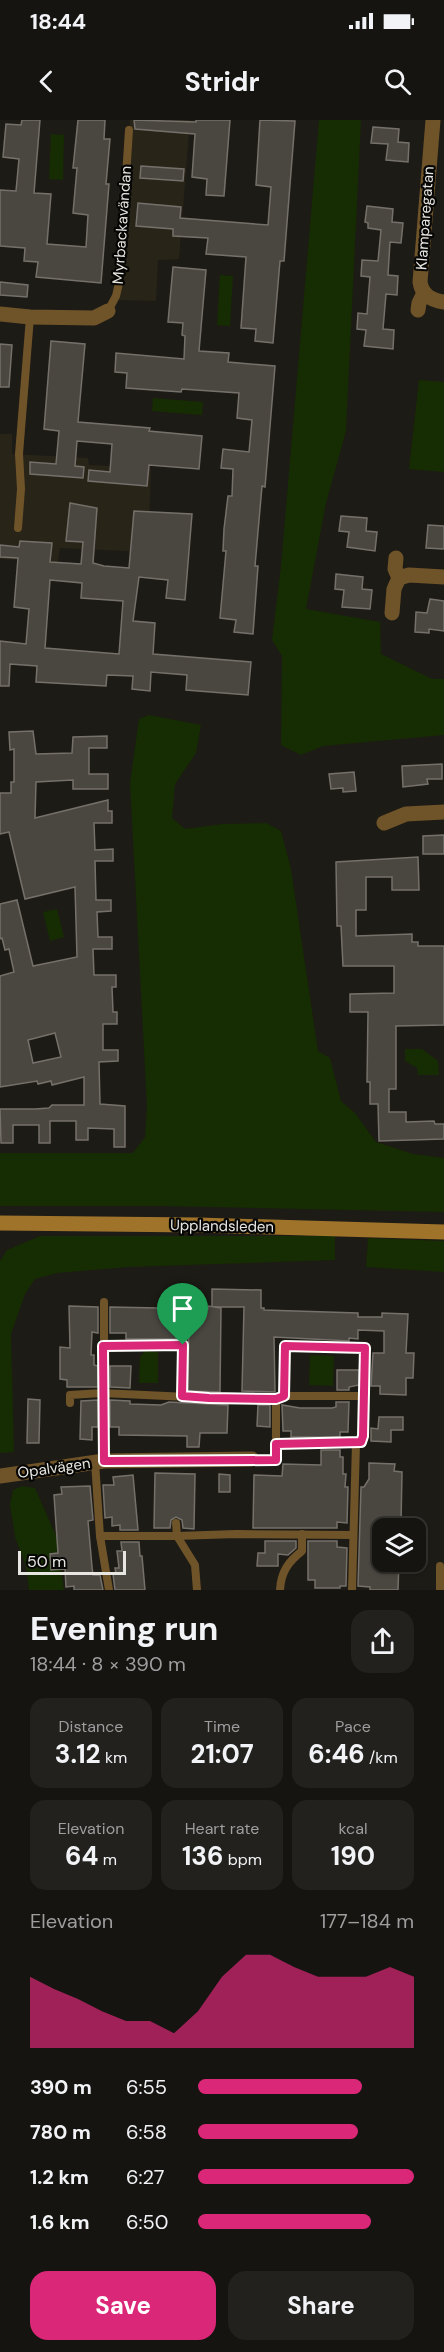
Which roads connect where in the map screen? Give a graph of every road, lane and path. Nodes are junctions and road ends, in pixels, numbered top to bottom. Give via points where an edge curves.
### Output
1 (433, 120) edge
2 (129, 130) dead end
3 (424, 293) junction
4 (444, 302) edge
5 (418, 310) dead end
6 (108, 311) joint
7 (0, 314) edge
8 (30, 317) junction
9 (18, 528) dead end
10 (396, 558) dead end
11 (444, 577) edge
12 (399, 578) junction
13 (392, 613) dead end
14 (444, 812) edge
15 (384, 823) dead end
16 (0, 1223) edge
17 (444, 1232) edge
18 (104, 1302) dead end
19 (183, 1318) dead end
20 (183, 1345) junction
21 (103, 1346) junction
22 (102, 1393) junction
23 (182, 1396) junction
24 (365, 1396) junction
25 (280, 1397) junction
26 (70, 1403) dead end
27 (356, 1443) junction
28 (276, 1444) junction
29 (252, 1459) joint
30 (99, 1462) junction
31 (0, 1476) edge
32 (176, 1523) dead end
33 (302, 1534) junction
34 (353, 1535) junction
35 (100, 1536) junction
36 (177, 1536) junction
37 (440, 1566) dead end
38 (109, 1590) edge
39 (197, 1590) edge
40 (280, 1590) edge
41 (352, 1590) edge
42 (440, 1590) edge

1 - 3 street, Klamparegatan via 420,272
2 - 6 lane, Myrbackavändan via 119,283
3 - 4 street via 434,301
3 - 5 street
6 - 8 street, Myrbackavändan via 93,318
7 - 8 street, Myrbackavändan
8 - 9 lane
10 - 12 street
11 - 12 street
12 - 13 street
14 - 15 street via 406,814
16 - 17 street, Upplandsleden
18 - 21 lane
19 - 20 lane
20 - 21 lane
20 - 23 lane
21 - 22 lane
22 - 23 lane
22 - 26 lane via 70,1395
22 - 30 lane
23 - 25 lane
24 - 25 lane
24 - 25 lane via 365,1348 285,1346
24 - 27 lane via 363,1436
25 - 28 lane
27 - 28 lane
27 - 34 lane
28 - 29 lane via 276,1460
29 - 30 street, Opalvägen
30 - 31 street, Opalvägen
30 - 35 lane
32 - 36 lane
33 - 34 lane
33 - 36 lane
33 - 40 lane via 302,1551 288,1562
34 - 41 lane
35 - 36 lane
35 - 38 lane
36 - 39 lane via 195,1565
37 - 42 lane

